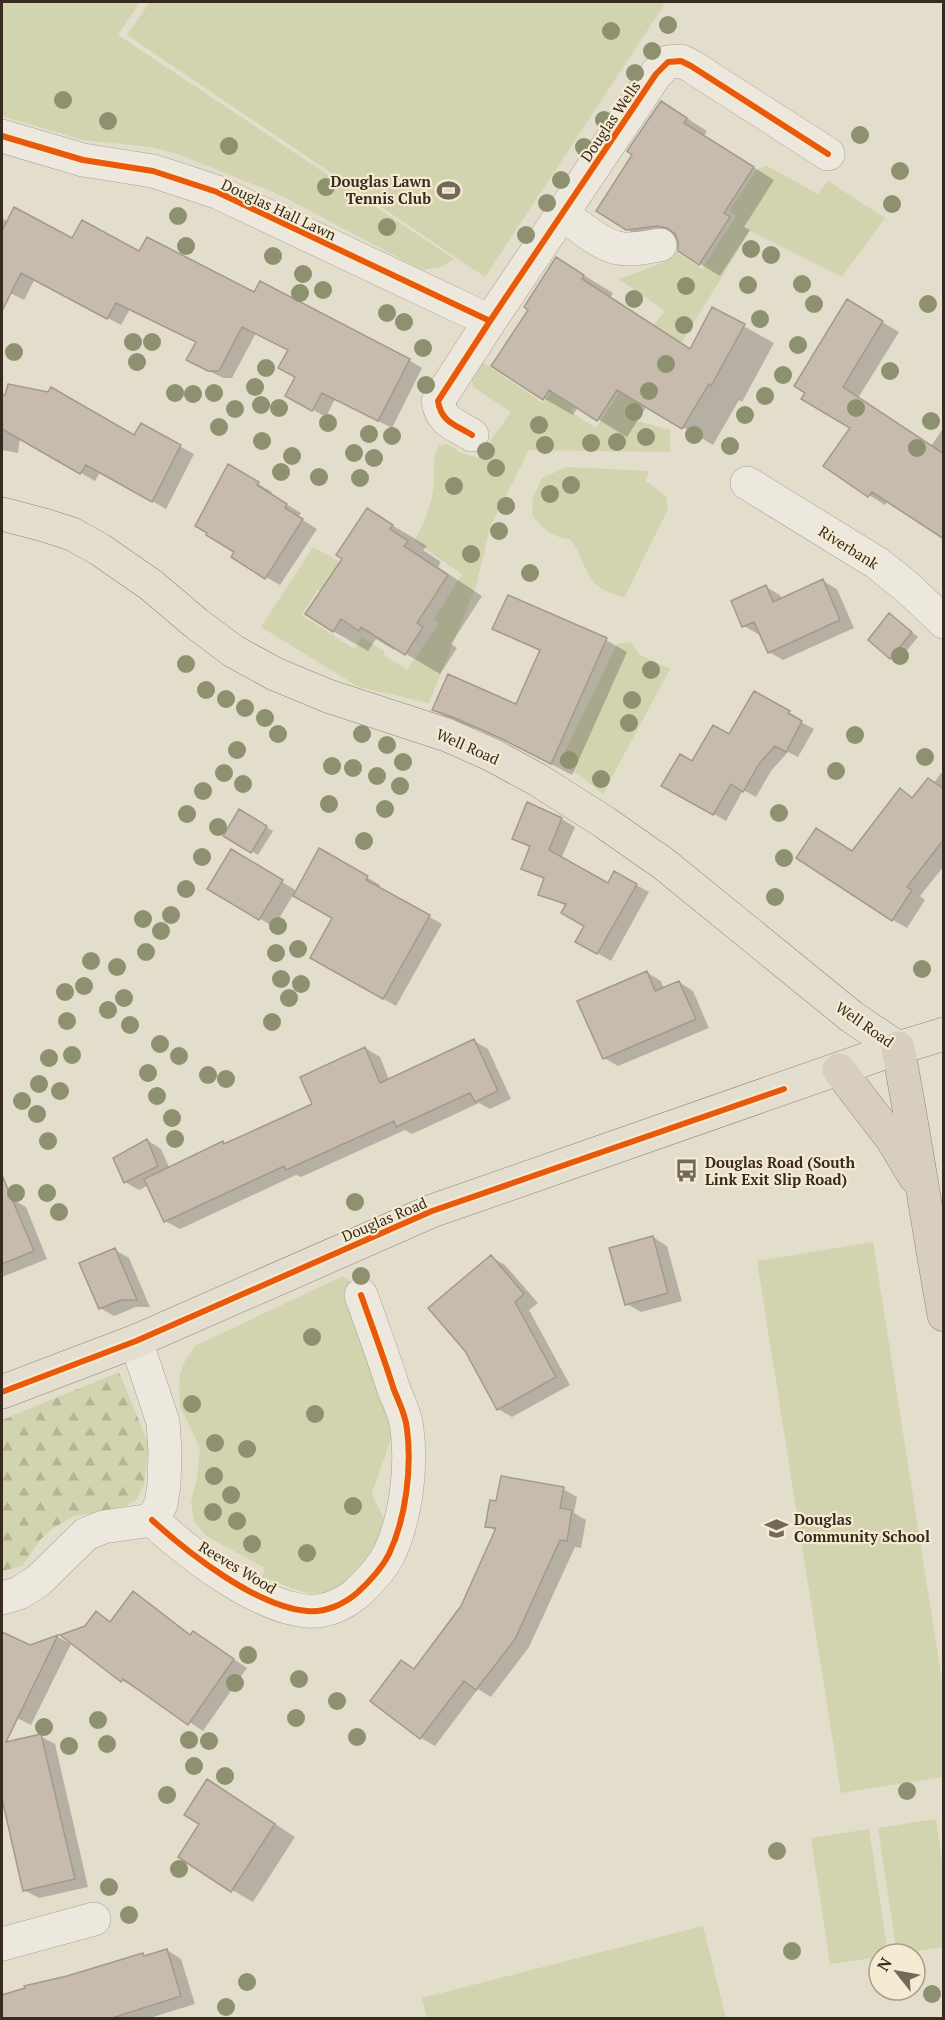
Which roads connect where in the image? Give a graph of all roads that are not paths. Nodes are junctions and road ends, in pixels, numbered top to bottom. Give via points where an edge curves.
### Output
1 (2, 136) edge
2 (828, 154) dead end
3 (562, 214) junction
4 (660, 245) dead end
5 (479, 316) junction
6 (472, 435) dead end
7 (747, 483) dead end
8 (2, 514) edge
9 (944, 622) edge
10 (944, 1034) edge
11 (898, 1048) junction
12 (839, 1070) junction
13 (922, 1189) junction
14 (361, 1295) dead end
15 (944, 1316) edge
16 (136, 1341) junction
17 (2, 1392) edge
18 (152, 1520) junction
19 (2, 1598) edge
20 (94, 1920) dead end
21 (2, 1944) edge

1 - 5 street, Douglas Hall Lawn via 83,160 153,171 217,192
2 - 3 street, Douglas Wells via 692,66 681,61 668,62
3 - 4 street via 608,246 634,249
3 - 5 street, Douglas Wells
5 - 6 street, Douglas Wells via 438,401 440,413 448,421
7 - 9 street, Riverbank via 877,563
8 - 11 main road, Well Road via 72,534 99,549 152,585 232,651 275,674 328,696 447,735 538,780 664,864 852,1017
10 - 11 main road, Douglas Road
11 - 12 main road, Douglas Road
11 - 13 highway
12 - 13 highway via 892,1139
12 - 16 main road, Douglas Road via 432,1211
13 - 15 highway
14 - 18 street, Reeves Wood via 407,1427 408,1454 401,1514 393,1543 380,1568 362,1589 327,1609 310,1612 277,1604 204,1563
16 - 17 main road, Douglas Road
16 - 18 street via 162,1422 165,1451 161,1504
18 - 19 street via 103,1527 86,1534 38,1581
20 - 21 street

